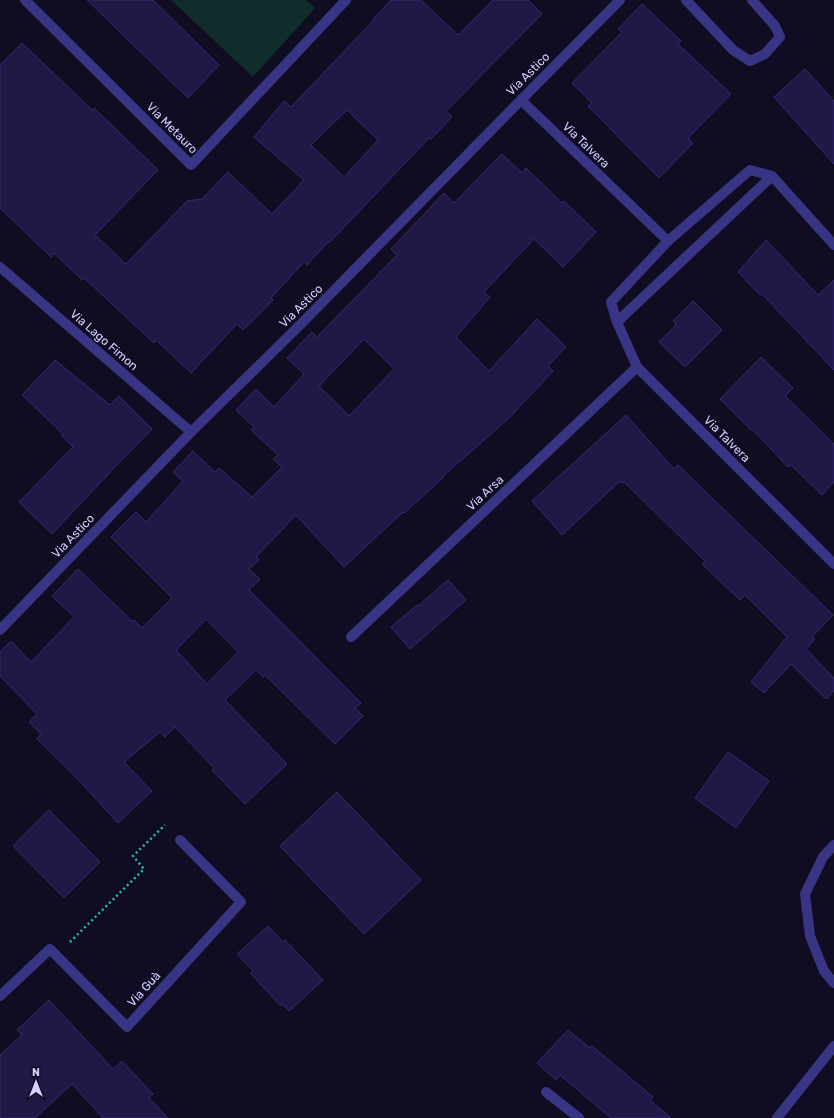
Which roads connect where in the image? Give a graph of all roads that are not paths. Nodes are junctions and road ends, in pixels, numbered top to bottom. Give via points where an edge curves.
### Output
1 (25, 0) edge
2 (346, 0) edge
3 (620, 0) edge
4 (686, 0) edge
5 (752, 0) edge
6 (521, 100) junction
7 (772, 176) junction
8 (668, 242) junction
9 (834, 245) edge
10 (0, 267) edge
11 (617, 322) junction
12 (637, 367) junction
13 (190, 432) junction
14 (834, 564) edge
15 (0, 630) edge
16 (351, 637) dead end
17 (180, 840) dead end
18 (834, 845) edge
19 (834, 983) edge
20 (0, 996) edge
21 (834, 1046) edge
22 (546, 1092) dead end
23 (579, 1118) edge
24 (777, 1118) edge

1 - 2 street, Via Metauro via 191,165
3 - 6 street, Via Astico
4 - 5 street via 733,50 750,61 765,54 780,37 775,26
6 - 8 street, Via Talvera
6 - 13 street, Via Astico via 302,323
7 - 8 street, Via Talvera via 750,170
7 - 9 street
7 - 11 street
8 - 11 street, Via Talvera via 610,302
10 - 13 street, Via Lago Fimon
11 - 12 street, Via Talvera
12 - 14 street, Via Talvera
12 - 16 street, Via Arsa
13 - 15 street, Via Astico
17 - 20 street, Via Guà via 241,902 127,1027 50,949
18 - 19 street via 823,856 805,894 810,936 824,971
21 - 24 street
22 - 23 street

